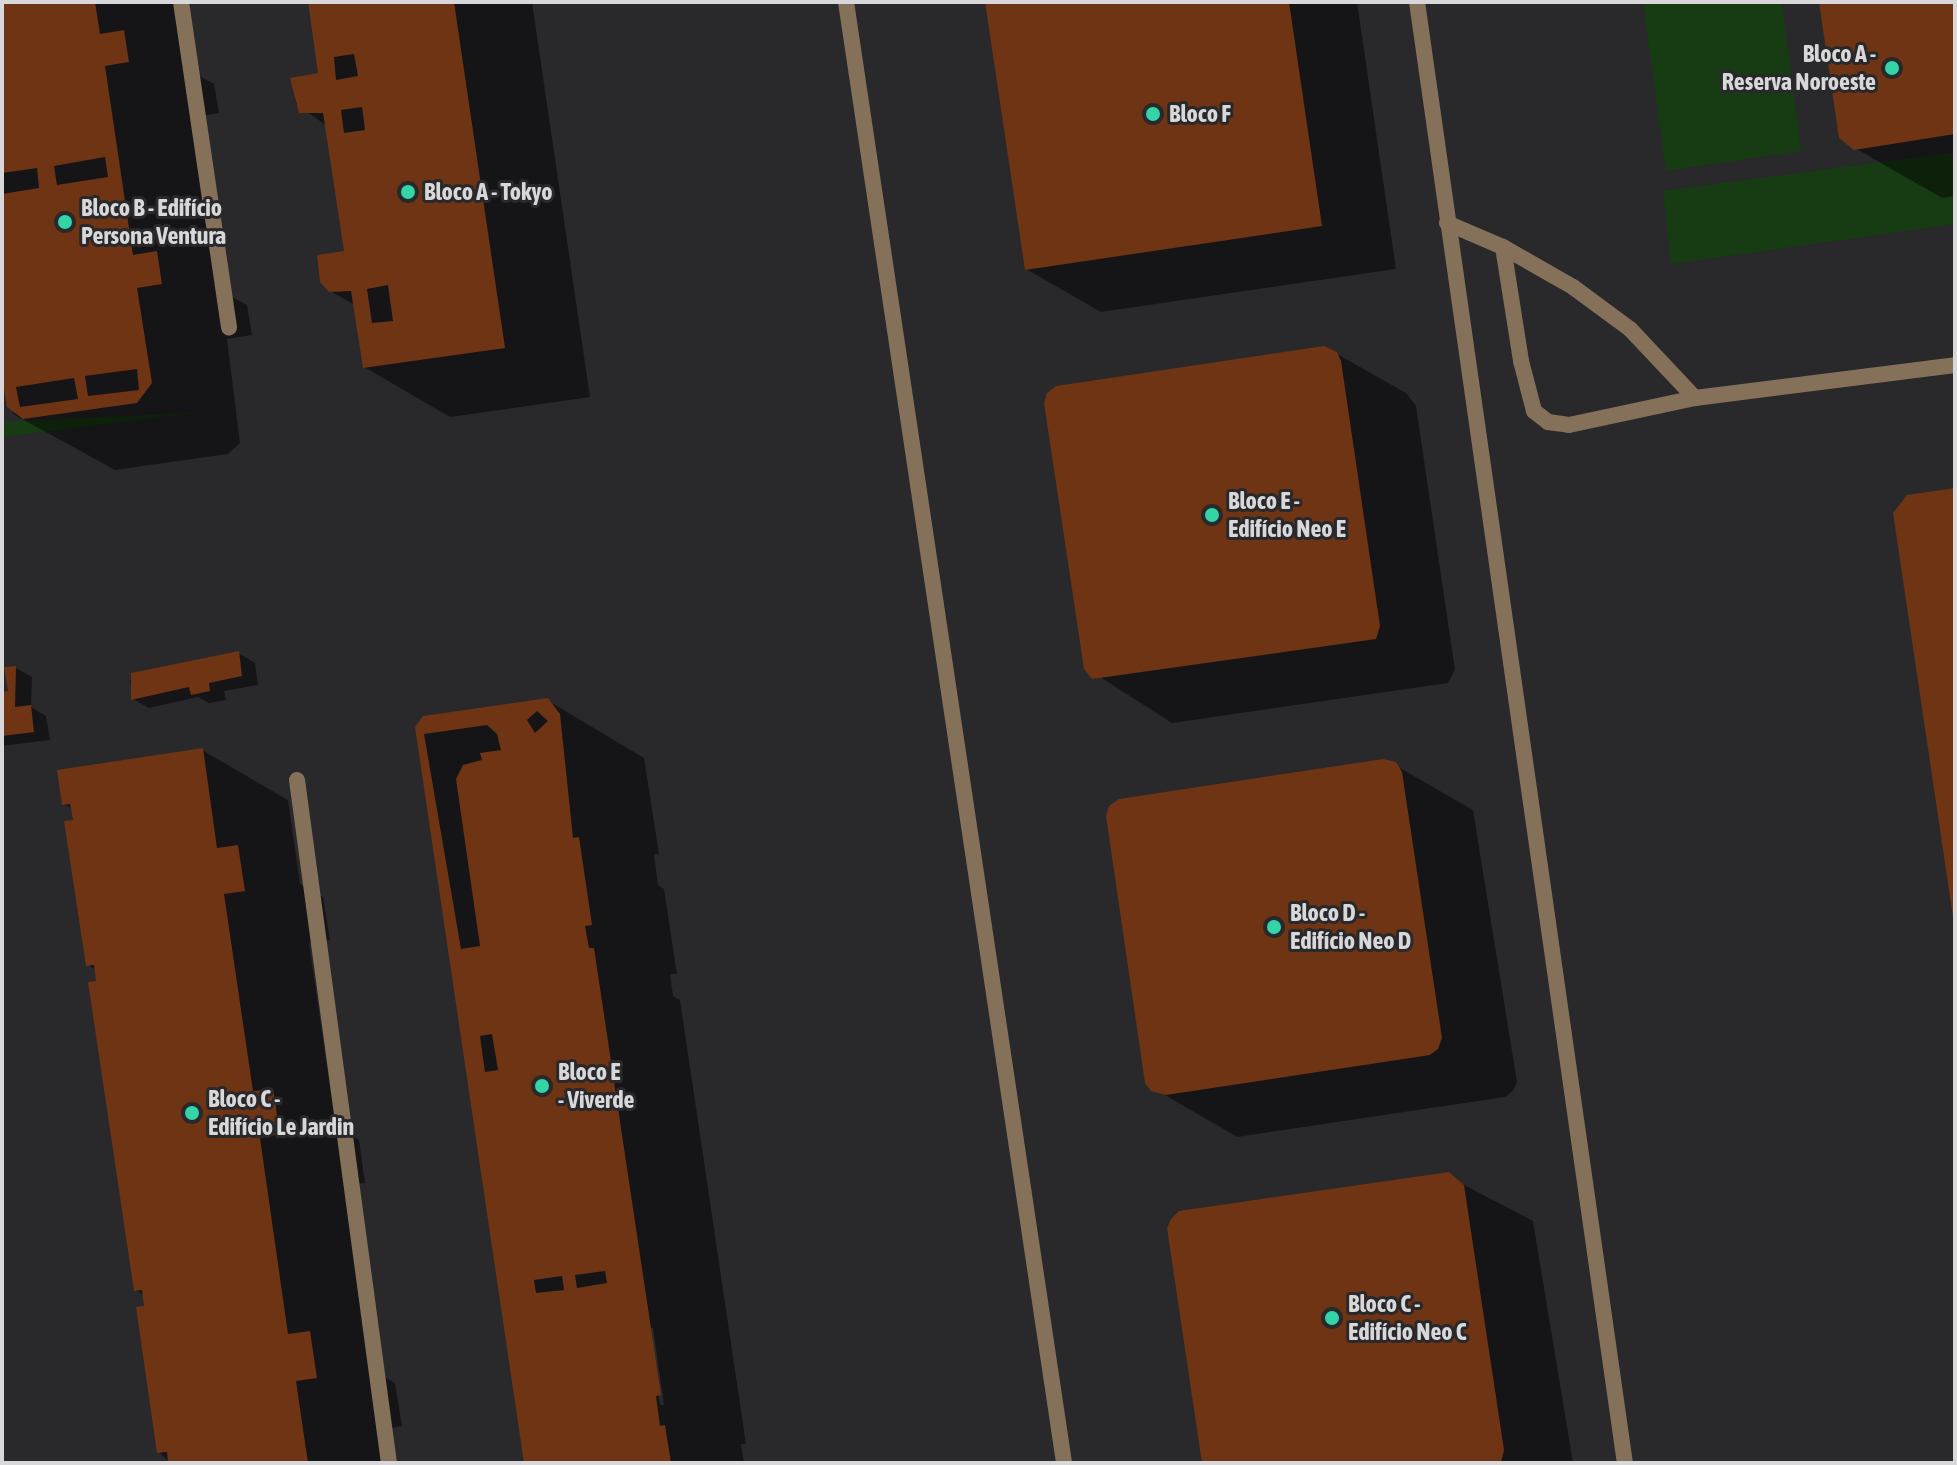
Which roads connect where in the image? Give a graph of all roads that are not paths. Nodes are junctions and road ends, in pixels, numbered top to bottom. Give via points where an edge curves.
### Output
1 (181, 2) edge
2 (846, 2) edge
3 (1417, 2) edge
4 (1447, 223) junction
5 (1503, 247) junction
6 (229, 327) dead end
7 (1955, 365) edge
8 (1695, 398) junction
9 (297, 780) dead end
10 (389, 1463) edge
11 (1064, 1463) edge
12 (1625, 1463) edge

1 - 6 street
2 - 11 street
3 - 4 street
4 - 5 street
4 - 12 street
5 - 8 street via 1630,329
5 - 8 street via 1534,411 1548,422 1569,425
7 - 8 street
9 - 10 street

